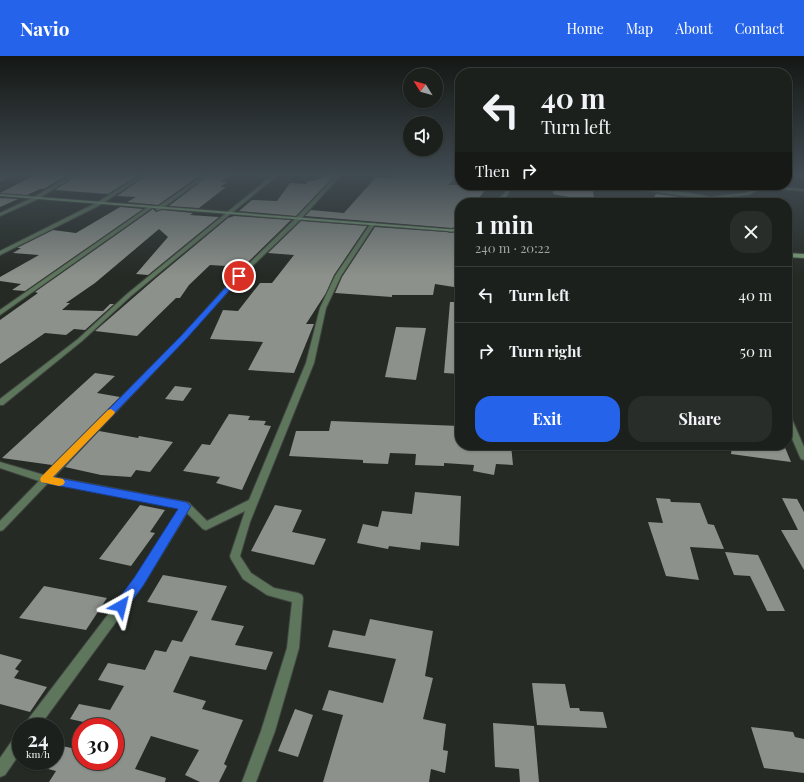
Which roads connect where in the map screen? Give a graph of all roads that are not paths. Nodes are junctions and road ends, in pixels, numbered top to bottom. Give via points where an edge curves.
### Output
1 (16, 208) edge
2 (90, 208) edge
3 (150, 208) joint
4 (235, 208) edge
5 (308, 208) edge
6 (158, 209) joint
7 (228, 214) junction
8 (0, 216) edge
9 (298, 219) junction
10 (373, 224) junction
11 (455, 229) edge
12 (450, 231) junction
13 (455, 232) edge
14 (0, 254) edge
15 (792, 255) edge
16 (804, 256) edge
17 (0, 313) edge
18 (0, 403) edge
19 (792, 429) edge
20 (804, 457) edge
21 (0, 465) edge
22 (45, 479) junction
23 (254, 502) junction
24 (186, 506) junction
25 (0, 527) edge
26 (38, 718) edge
27 (12, 753) edge
28 (0, 770) edge
29 (249, 782) edge

1 - 8 street
2 - 14 street
3 - 6 main road
3 - 17 street
4 - 7 street
5 - 9 street
6 - 7 main road
7 - 9 main road
7 - 18 street via 129,295 80,340
9 - 10 main road
9 - 22 street via 239,276 183,338
10 - 12 main road
10 - 23 street via 338,276 323,308 310,363
11 - 12 street
12 - 13 main road
15 - 16 main road
19 - 20 street
21 - 22 street
22 - 24 street
22 - 25 street
23 - 24 street via 206,526
23 - 29 street via 235,556 247,576 271,592 298,598 293,648 268,731
24 - 26 street via 139,582
27 - 28 street

